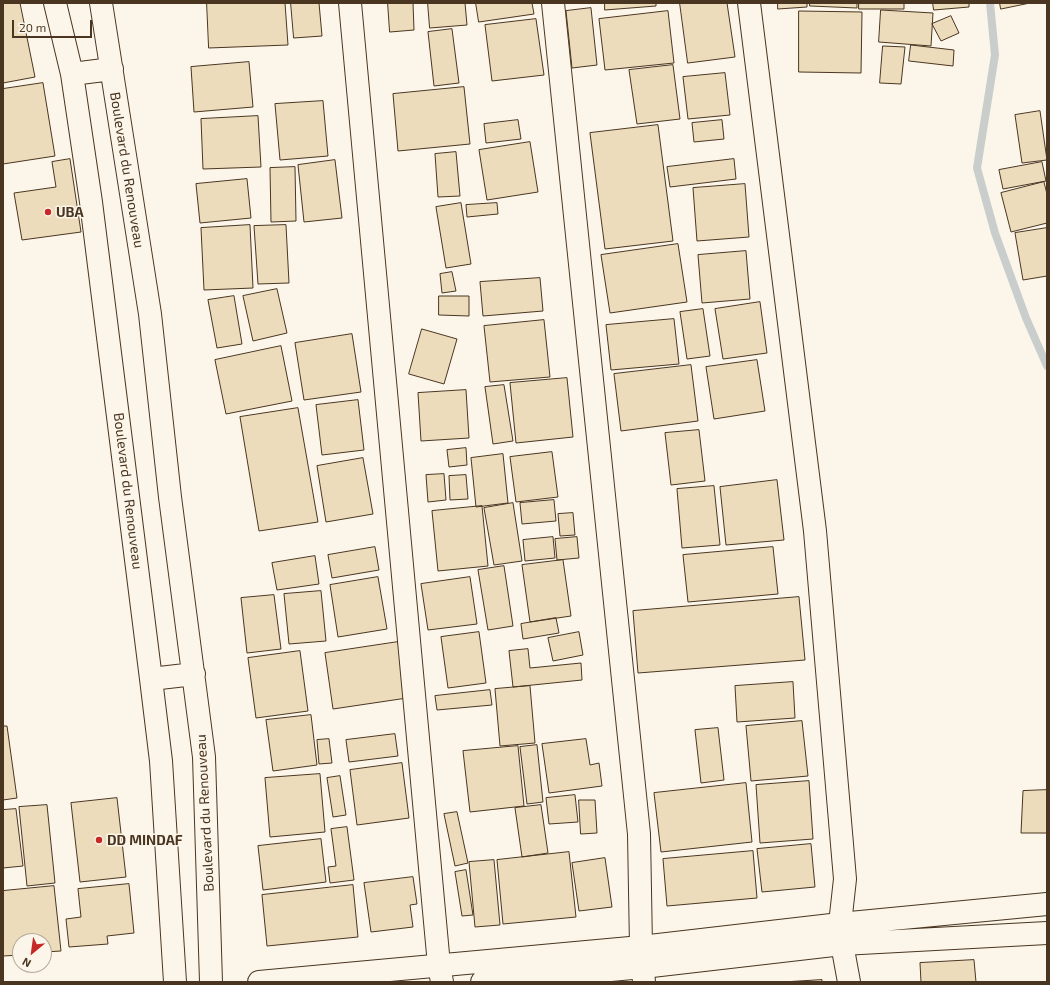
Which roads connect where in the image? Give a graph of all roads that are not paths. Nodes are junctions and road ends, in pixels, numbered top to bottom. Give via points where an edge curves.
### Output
1 (55, 3) edge
2 (101, 3) edge
3 (350, 3) edge
4 (553, 3) edge
5 (749, 3) edge
6 (112, 69) junction
7 (72, 74) junction
8 (194, 674) junction
9 (152, 679) junction
10 (1047, 904) edge
11 (1047, 933) edge
12 (841, 934) junction
13 (643, 965) edge
14 (440, 974) edge
15 (175, 982) edge
16 (211, 982) edge
17 (259, 982) edge
18 (482, 982) edge
19 (849, 982) edge

1 - 7 main road, Boulevard du Renouveau
2 - 6 main road, Boulevard du Renouveau
3 - 14 main road
4 - 13 main road via 639,834
5 - 12 main road via 814,531 845,879
6 - 7 main road
6 - 8 main road, Boulevard du Renouveau via 150,314 170,497
7 - 9 main road, Boulevard du Renouveau via 91,202
8 - 9 main road
8 - 16 main road, Boulevard du Renouveau via 204,757
9 - 15 main road, Boulevard du Renouveau via 161,761
10 - 12 main road
11 - 12 main road
12 - 13 main road
12 - 19 main road
13 - 14 main road
13 - 18 main road
14 - 17 main road

